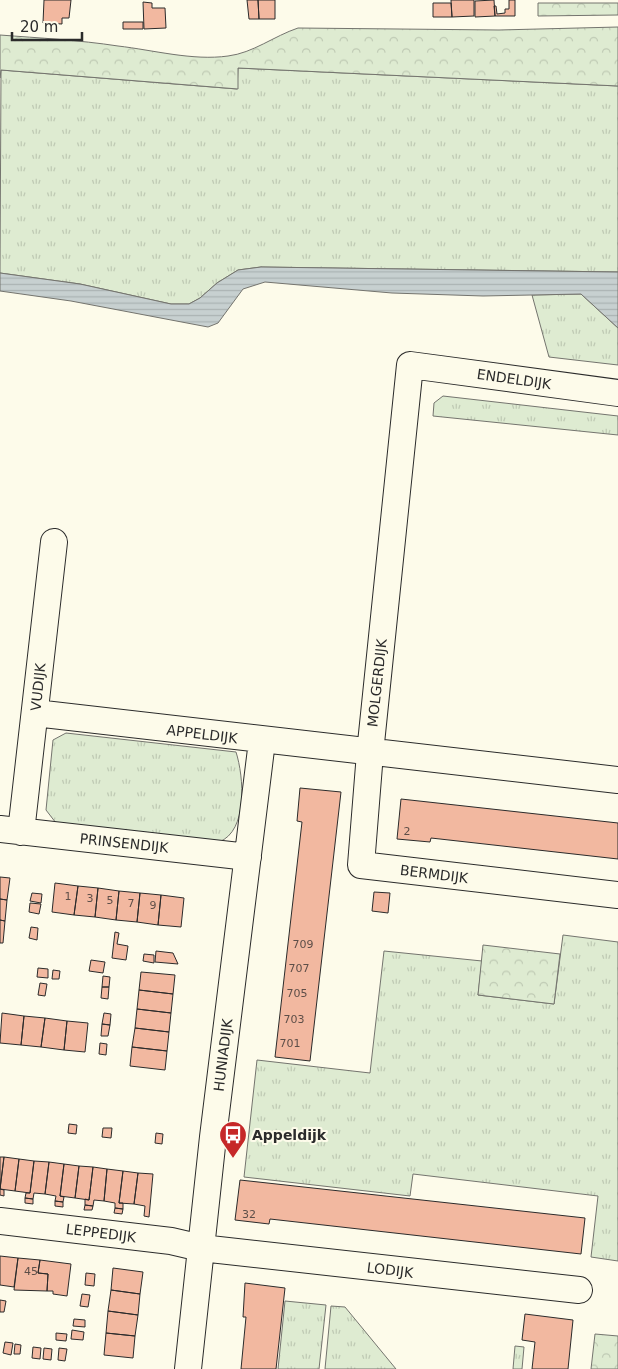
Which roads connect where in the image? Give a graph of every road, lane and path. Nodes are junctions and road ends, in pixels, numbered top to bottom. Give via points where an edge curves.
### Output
1 (410, 365) joint
2 (618, 393) edge
3 (54, 542) dead end
4 (35, 713) junction
5 (262, 741) junction
6 (370, 753) junction
7 (618, 780) edge
8 (11, 831) edge
9 (248, 857) junction
10 (618, 895) edge
11 (0, 1221) edge
12 (201, 1248) junction
13 (579, 1290) dead end
14 (188, 1369) edge

1 - 2 street, ENDELDIJK
1 - 6 street, MOLGERDIJK
3 - 4 street, VUDIJK
4 - 5 street, APPELDIJK
4 - 8 street, VUDIJK
5 - 6 street, APPELDIJK
5 - 9 street, HUNIADIJK
6 - 7 street
6 - 10 street, BERMDIJK via 361,865
8 - 9 street, PRINSENDIJK
9 - 12 street, HUNIADIJK
11 - 12 street, LEPPEDIJK via 171,1241
12 - 13 street, LODIJK
12 - 14 street, HUNIADIJK

